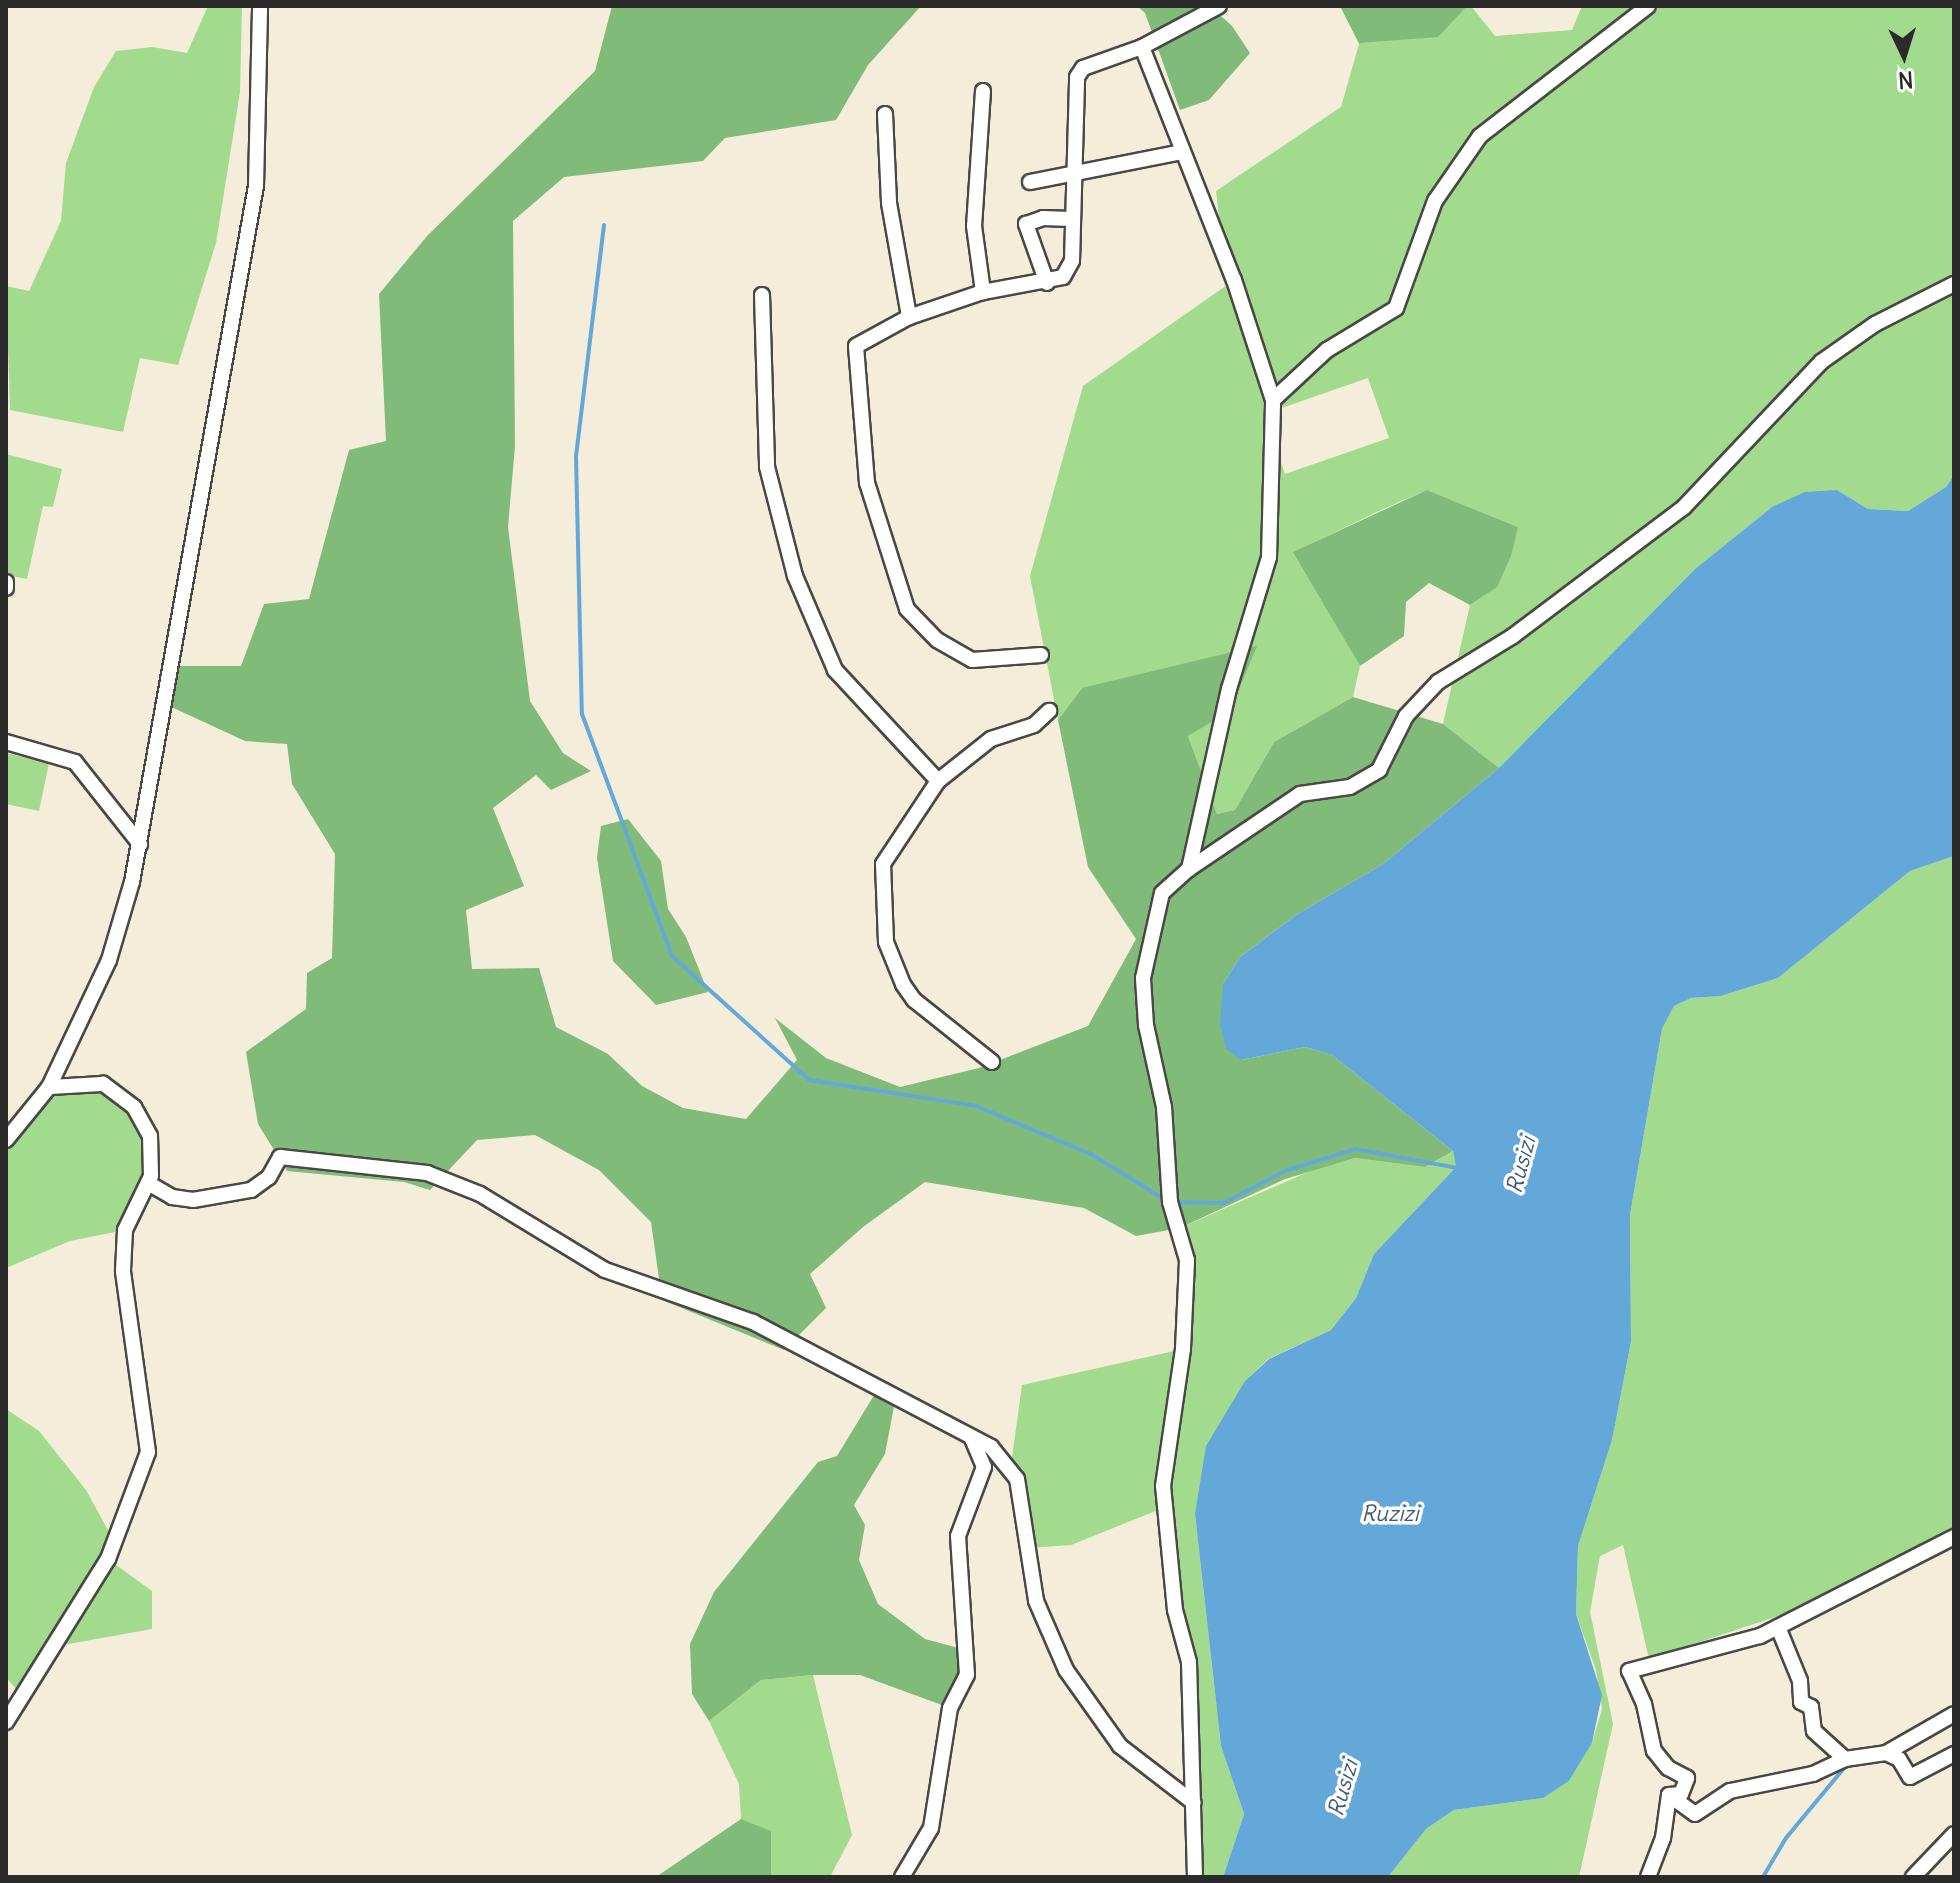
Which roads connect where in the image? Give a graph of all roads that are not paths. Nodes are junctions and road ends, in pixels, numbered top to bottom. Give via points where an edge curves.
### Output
1 (260, 6) edge
2 (1219, 6) edge
3 (1648, 6) edge
4 (1142, 47) junction
5 (983, 91) dead end
6 (885, 114) dead end
7 (1182, 152) junction
8 (1071, 177) junction
9 (1030, 182) dead end
10 (1071, 219) junction
11 (1047, 283) junction
12 (1954, 284) edge
13 (983, 292) junction
14 (762, 295) dead end
15 (909, 317) junction
16 (1273, 400) junction
17 (6, 582) edge
18 (6, 588) edge
19 (1041, 655) dead end
20 (1049, 711) dead end
21 (6, 742) edge
22 (938, 781) junction
23 (140, 844) junction
24 (1189, 869) junction
25 (992, 1062) dead end
26 (49, 1087) junction
27 (6, 1140) edge
28 (148, 1183) junction
29 (971, 1437) junction
30 (1954, 1537) edge
31 (1778, 1627) junction
32 (1954, 1714) edge
33 (6, 1722) edge
34 (1886, 1753) junction
35 (1954, 1754) edge
36 (1845, 1759) junction
37 (1669, 1795) junction
38 (1194, 1803) junction
39 (1954, 1834) edge
40 (902, 1877) edge
41 (1195, 1877) edge
42 (1648, 1877) edge
43 (1913, 1877) edge

1 - 23 street via 258,170
2 - 4 street
3 - 16 street via 1472,145 1435,201 1396,308 1327,350
4 - 7 street
4 - 8 street via 1080,71
5 - 13 street via 974,226
6 - 15 street via 889,203
7 - 8 street
7 - 16 street via 1234,280
8 - 9 street
8 - 10 street
10 - 11 street via 1069,268
10 - 11 street via 1043,218 1026,224
11 - 13 street
12 - 24 street via 1875,324 1821,362 1684,507 1513,636 1438,682 1406,716 1379,770 1350,787 1300,794
13 - 15 street
14 - 22 street via 767,467 795,576 835,670
15 - 19 street via 860,339 854,362 867,483 896,585 918,623 972,660
16 - 24 street via 1269,557 1229,689
17 - 18 street
20 - 22 street via 1034,725 991,739
21 - 23 street via 75,762
22 - 25 street via 883,864 886,942 914,1000
23 - 26 street via 109,960
24 - 38 street via 1162,893 1143,978 1146,1025 1164,1107 1170,1202 1187,1260 1183,1349 1163,1486 1175,1610 1189,1662
26 - 27 street
26 - 28 street via 103,1084 134,1107 150,1136
28 - 29 street via 172,1197 193,1200 251,1190 269,1177 280,1157 427,1173 480,1194 605,1270 753,1322
28 - 33 street via 125,1230 123,1271 147,1463 108,1559
29 - 38 street via 1011,1465 1017,1479 1036,1601 1066,1670 1120,1746
29 - 40 street via 984,1467 958,1536 967,1675 950,1708 931,1828
30 - 31 street
31 - 36 street via 1800,1681 1801,1702 1811,1707 1814,1731
31 - 37 street via 1734,1647 1629,1671 1644,1704 1654,1751 1666,1767 1687,1778 1681,1794
32 - 34 street
34 - 35 street via 1899,1759 1910,1777
34 - 36 street
36 - 37 street via 1821,1772 1730,1791 1695,1814
37 - 42 street via 1663,1838
38 - 41 street
39 - 43 street

